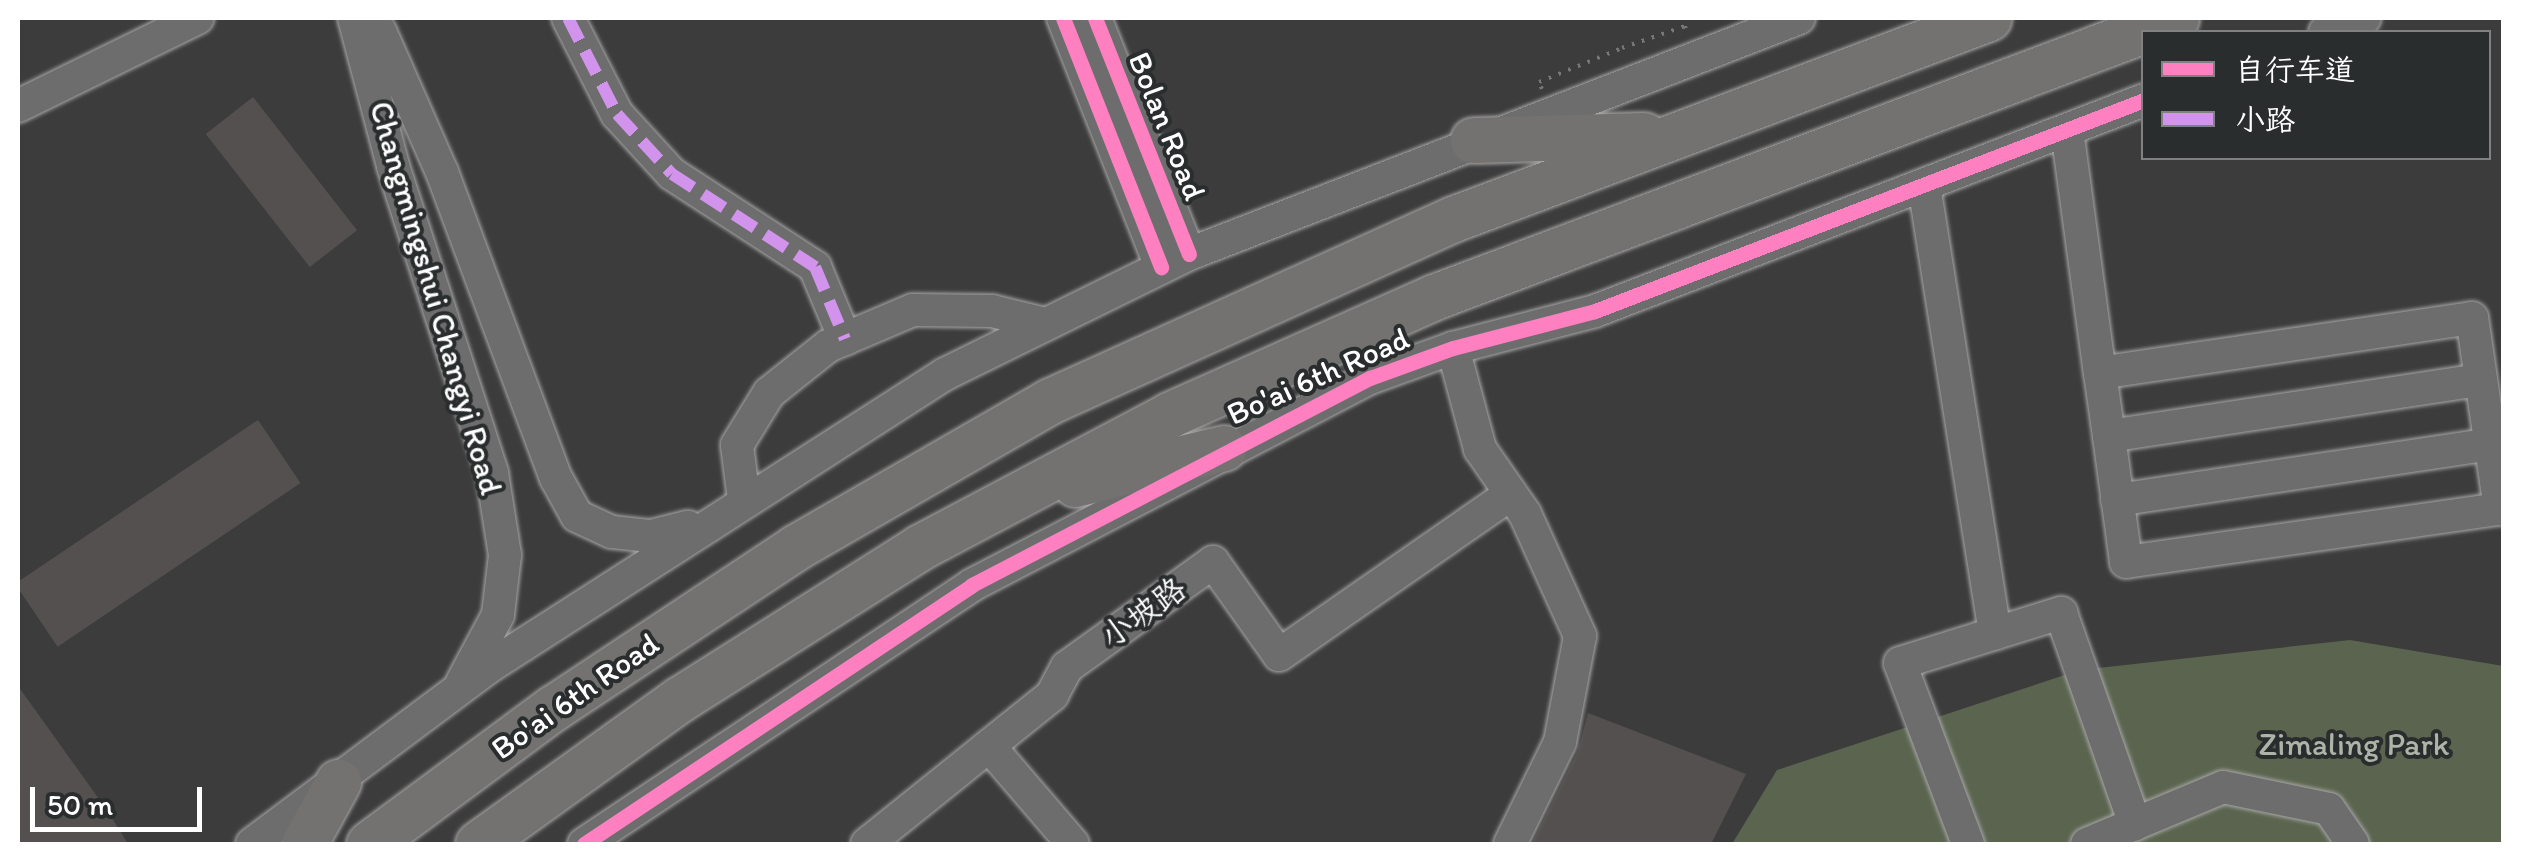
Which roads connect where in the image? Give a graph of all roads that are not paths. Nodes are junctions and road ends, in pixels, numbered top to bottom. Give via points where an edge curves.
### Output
1 (198, 18) edge
2 (354, 18) edge
3 (376, 18) edge
4 (568, 18) edge
5 (1063, 18) edge
6 (1095, 18) edge
7 (1799, 18) edge
8 (1989, 18) edge
9 (2176, 18) edge
10 (2364, 18) edge
11 (1739, 29) edge
12 (2144, 30) edge
13 (2330, 30) edge
14 (2141, 31) edge
15 (2141, 101) edge
16 (18, 106) edge
17 (2067, 130) junction
18 (1686, 134) junction
19 (1472, 140) junction
20 (1924, 185) junction
21 (1175, 260) junction
22 (1044, 324) junction
23 (845, 339) junction
24 (1453, 348) junction
25 (2100, 373) junction
26 (2481, 380) junction
27 (2109, 436) junction
28 (2490, 444) junction
29 (1224, 448) junction
30 (1511, 494) junction
31 (1010, 499) junction
32 (744, 500) junction
33 (2117, 500) junction
34 (707, 522) junction
35 (1995, 634) junction
36 (458, 690) junction
37 (989, 746) junction
38 (338, 782) junction
39 (2135, 824) junction
40 (252, 844) edge
41 (304, 844) edge
42 (369, 844) edge
43 (478, 844) edge
44 (584, 844) edge
45 (867, 844) edge
46 (1072, 844) edge
47 (1510, 844) edge
48 (1968, 844) edge
49 (2087, 844) edge
50 (2353, 844) edge

1 - 16 street
2 - 36 street, Changmingshui Changyi Road via 393,166 492,473 505,555 498,615
3 - 34 street, Changmingshui Changyi Road via 442,172 556,478 577,516 612,532 651,536
4 - 23 street via 617,114 672,174 815,267
5 - 21 street, Bolan Road
6 - 21 street, Bolan Road
7 - 11 street
8 - 18 highway, Bo'ai 6th Road
9 - 12 highway, Bo'ai 6th Road
10 - 13 street
11 - 19 street
14 - 31 highway, Bo'ai 6th Road via 1434,298 1169,415
15 - 17 street, Bo'ai 6th Road
17 - 20 street, Bo'ai 6th Road
17 - 25 street
18 - 19 highway
18 - 42 highway, Bo'ai 6th Road via 1454,218 1050,401 796,546 554,708
19 - 21 street
20 - 24 street, Bo'ai 6th Road via 1595,311
20 - 35 street
21 - 22 street
22 - 23 street via 992,311 914,310
22 - 32 street via 944,374
23 - 32 street via 769,393 737,445
24 - 29 street, Bo'ai 6th Road via 1370,378
24 - 30 street via 1480,448
25 - 26 street via 2472,318
25 - 27 street
26 - 27 street
26 - 28 street
27 - 33 street
28 - 33 street
28 - 33 street via 2500,509 2126,562
29 - 31 highway
29 - 44 street, Bo'ai 6th Road via 972,585
30 - 37 street, 小坡路 via 1279,655 1213,562 1067,667 1052,694
30 - 47 street via 1580,636 1560,742
31 - 43 highway, Bo'ai 6th Road via 920,547 680,699
32 - 34 street
34 - 36 street
35 - 39 street via 2061,613
35 - 48 street via 1900,663
36 - 38 street
37 - 45 street, 小坡路
37 - 46 street
38 - 40 street
38 - 41 highway
39 - 49 street
39 - 50 street via 2223,787 2329,809

